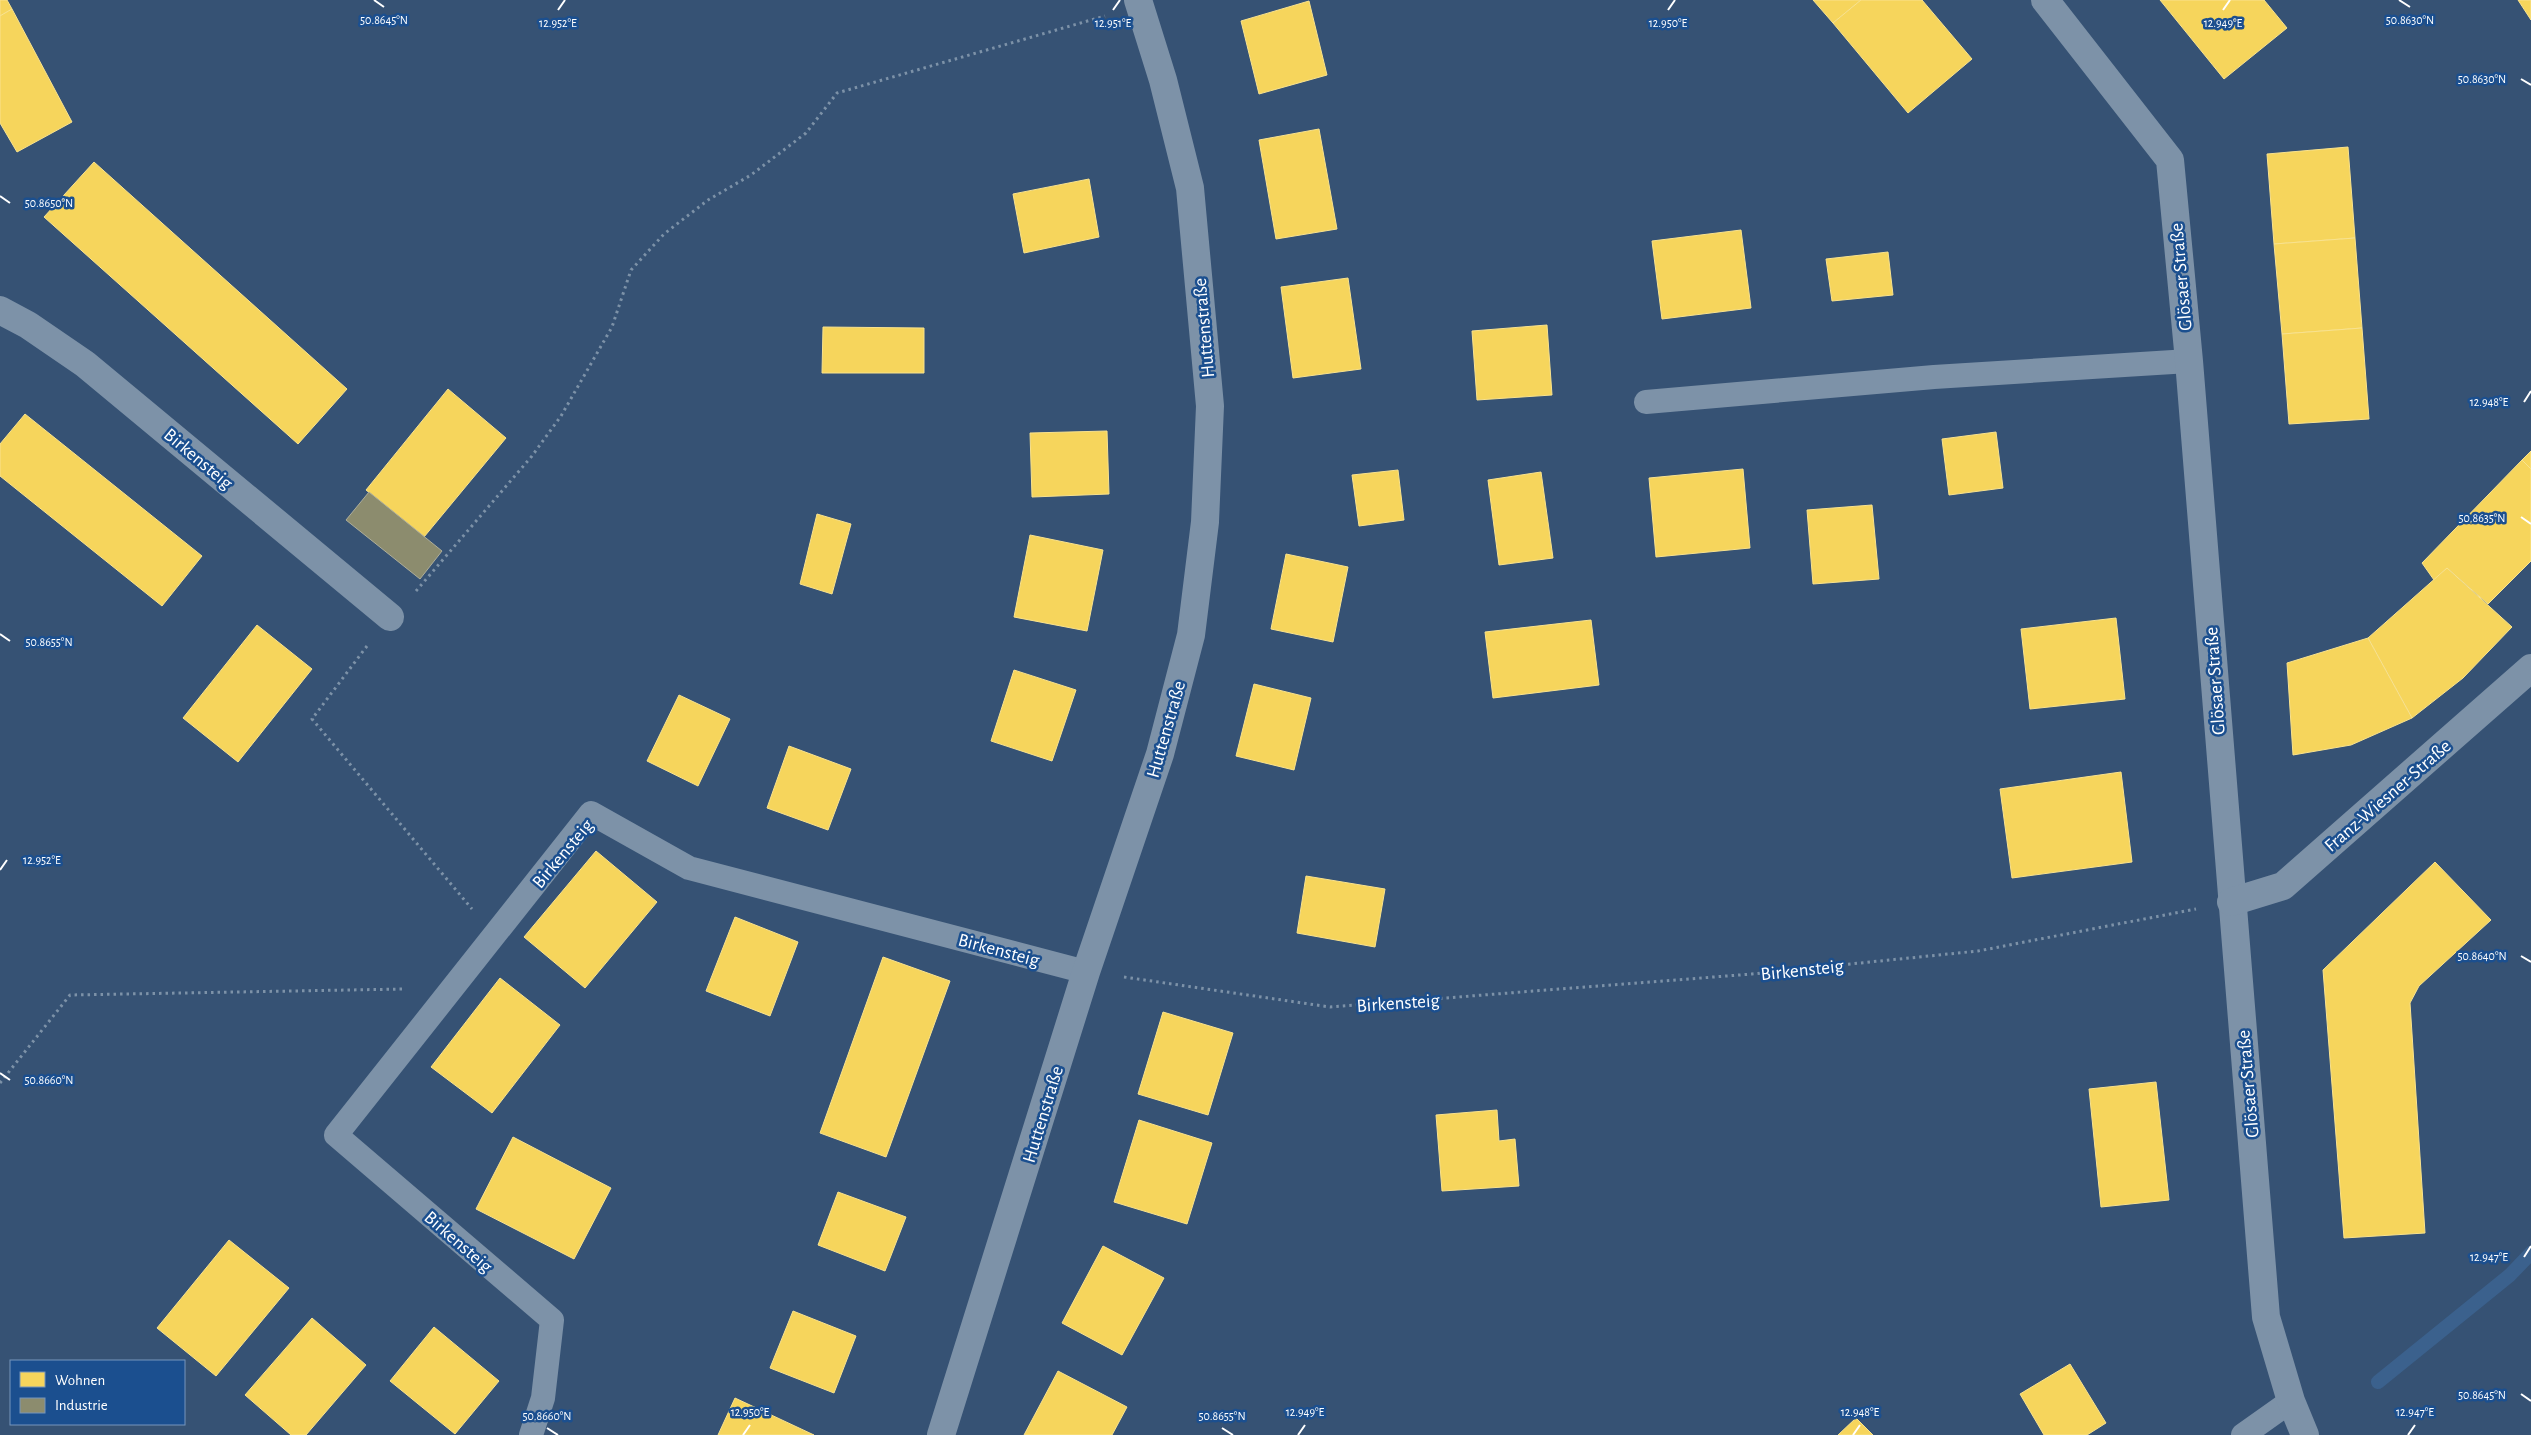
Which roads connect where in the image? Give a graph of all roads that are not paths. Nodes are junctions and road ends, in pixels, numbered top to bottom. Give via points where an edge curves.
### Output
1 (2045, 0) edge
2 (1140, 4) edge
3 (0, 310) edge
4 (2189, 361) junction
5 (1646, 402) dead end
6 (390, 617) road end
7 (2531, 668) edge
8 (2231, 902) junction
9 (1086, 972) junction
10 (2291, 1401) junction
11 (531, 1435) edge
12 (941, 1435) edge
13 (2243, 1435) edge
14 (2305, 1435) edge

1 - 4 street, Glösaer Straße via 2170,160
2 - 9 street, Huttenstraße via 1190,188 1210,406 1205,522 1191,635 1160,754
3 - 6 street, Birkensteig via 85,364
4 - 5 lane
4 - 8 street, Glösaer Straße
7 - 8 street, Franz-Wiesner-Straße via 2283,886
8 - 10 street, Glösaer Straße via 2266,1317
9 - 11 lane, Birkensteig via 689,868 592,813 336,1135 552,1320 543,1398
9 - 12 street, Huttenstraße
10 - 13 lane
10 - 14 street, Glösaer Straße

